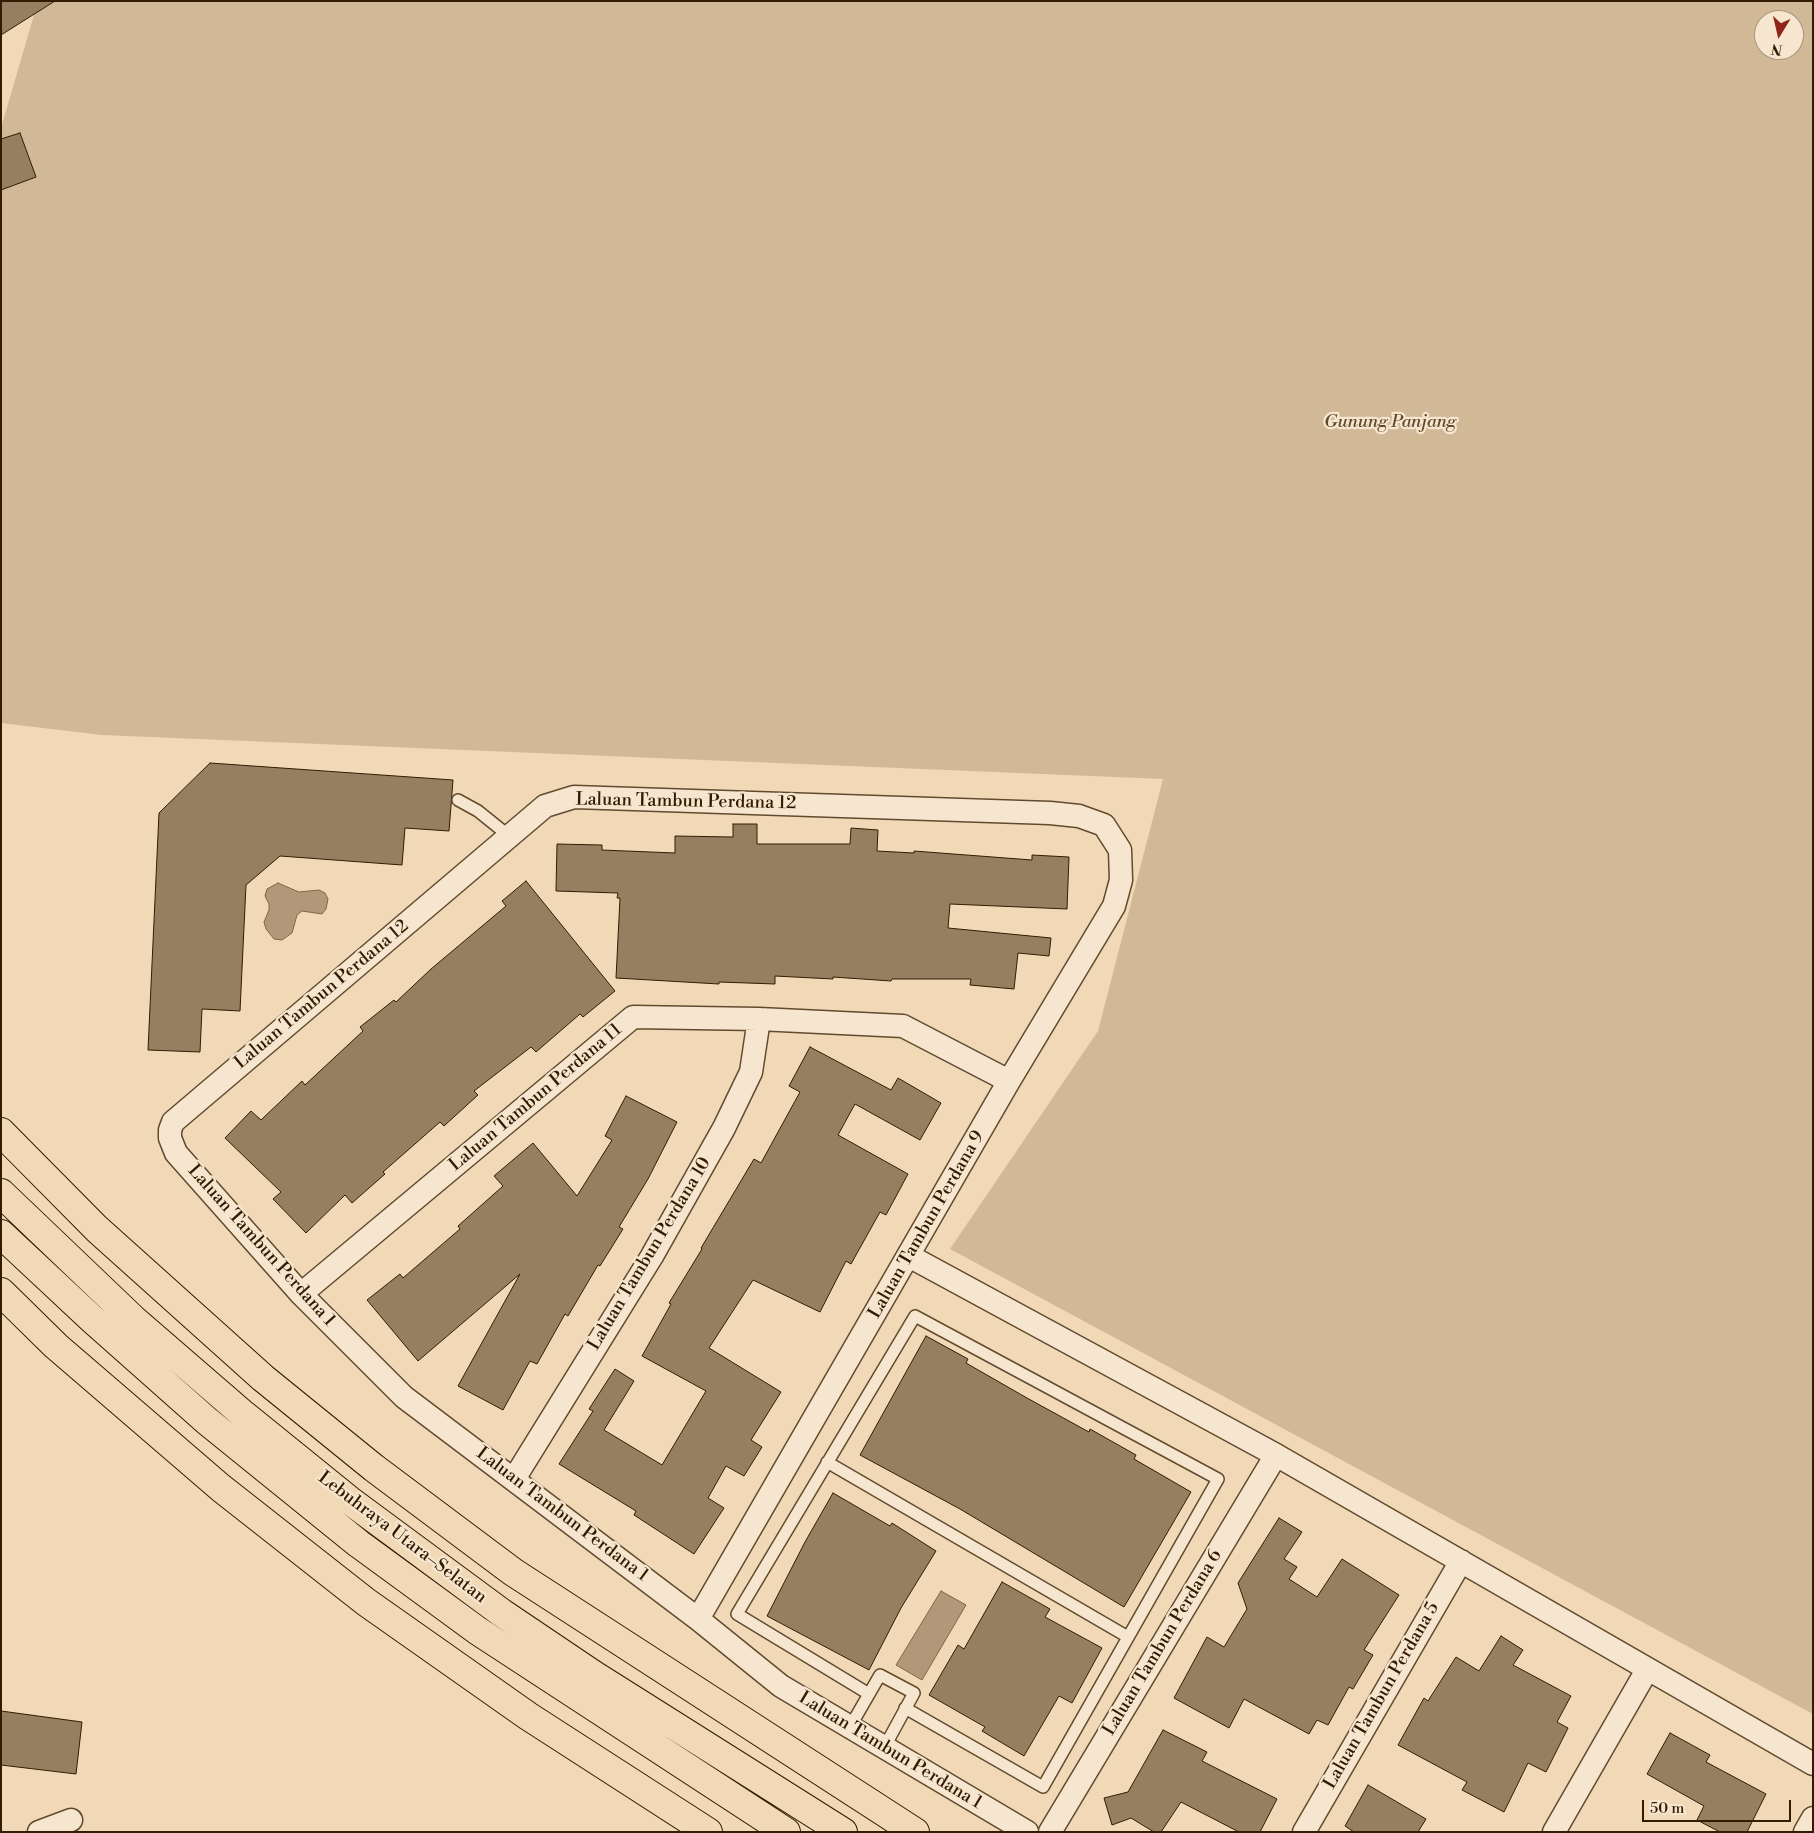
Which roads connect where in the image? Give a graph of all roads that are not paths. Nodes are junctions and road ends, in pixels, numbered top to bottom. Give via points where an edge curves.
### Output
1 (458, 800) dead end
2 (1104, 825) joint
3 (509, 836) junction
4 (758, 1018) junction
5 (1009, 1081) junction
6 (174, 1122) joint
7 (1, 1132) edge
8 (1, 1193) edge
9 (1, 1234) edge
10 (909, 1256) junction
11 (1, 1292) edge
12 (301, 1294) junction
13 (1276, 1455) junction
14 (828, 1462) junction
15 (514, 1479) junction
16 (1460, 1561) junction
17 (698, 1619) junction
18 (1128, 1637) junction
19 (1647, 1670) junction
20 (869, 1694) junction
21 (905, 1708) junction
22 (850, 1727) junction
23 (884, 1748) junction
24 (1813, 1764) edge
25 (1813, 1818) edge
26 (71, 1820) dead end
27 (39, 1832) edge
28 (708, 1832) edge
29 (786, 1832) edge
30 (843, 1832) edge
31 (915, 1832) edge
32 (1027, 1832) edge
33 (1050, 1832) edge
34 (1304, 1832) edge
35 (1554, 1832) edge
36 (1805, 1832) edge

1 - 3 lane via 478,811
2 - 3 street, Laluan Tambun Perdana 12 via 1078,816 1050,813 574,797 545,806
2 - 5 street, Laluan Tambun Perdana 9 via 1120,850 1121,880 1114,906
3 - 6 street, Laluan Tambun Perdana 12
4 - 5 street, Laluan Tambun Perdana 11 via 903,1026
4 - 12 street, Laluan Tambun Perdana 11 via 633,1017
4 - 15 street, Laluan Tambun Perdana 10 via 751,1072 724,1128 652,1256
5 - 10 street, Laluan Tambun Perdana 9
6 - 12 street, Laluan Tambun Perdana 1 via 170,1138 176,1153
7 - 31 main road via 97,1230 263,1378 374,1468 513,1572
8 - 30 main road, Lebuhraya Utara–Selatan via 132,1319 349,1500 502,1613 594,1675
9 - 29 main road, Lebuhraya Utara–Selatan via 207,1421 359,1544 478,1631
10 - 13 street
10 - 17 street, Laluan Tambun Perdana 9
11 - 28 main road via 56,1346 221,1488 366,1602 528,1716
12 - 15 street, Laluan Tambun Perdana 1 via 404,1397
13 - 16 street
13 - 33 street, Laluan Tambun Perdana 6
14 - 18 lane
14 - 18 lane via 915,1316 1218,1479
14 - 20 lane via 737,1614
15 - 17 street, Laluan Tambun Perdana 1
16 - 19 street
16 - 34 street, Laluan Tambun Perdana 5
17 - 22 street, Laluan Tambun Perdana 1 via 781,1686
18 - 21 lane via 1043,1787
19 - 24 street
19 - 35 street
20 - 21 lane via 880,1675 914,1693
20 - 22 lane
21 - 23 lane
22 - 23 street, Laluan Tambun Perdana 1
23 - 32 street, Laluan Tambun Perdana 1
25 - 36 street
26 - 27 street

